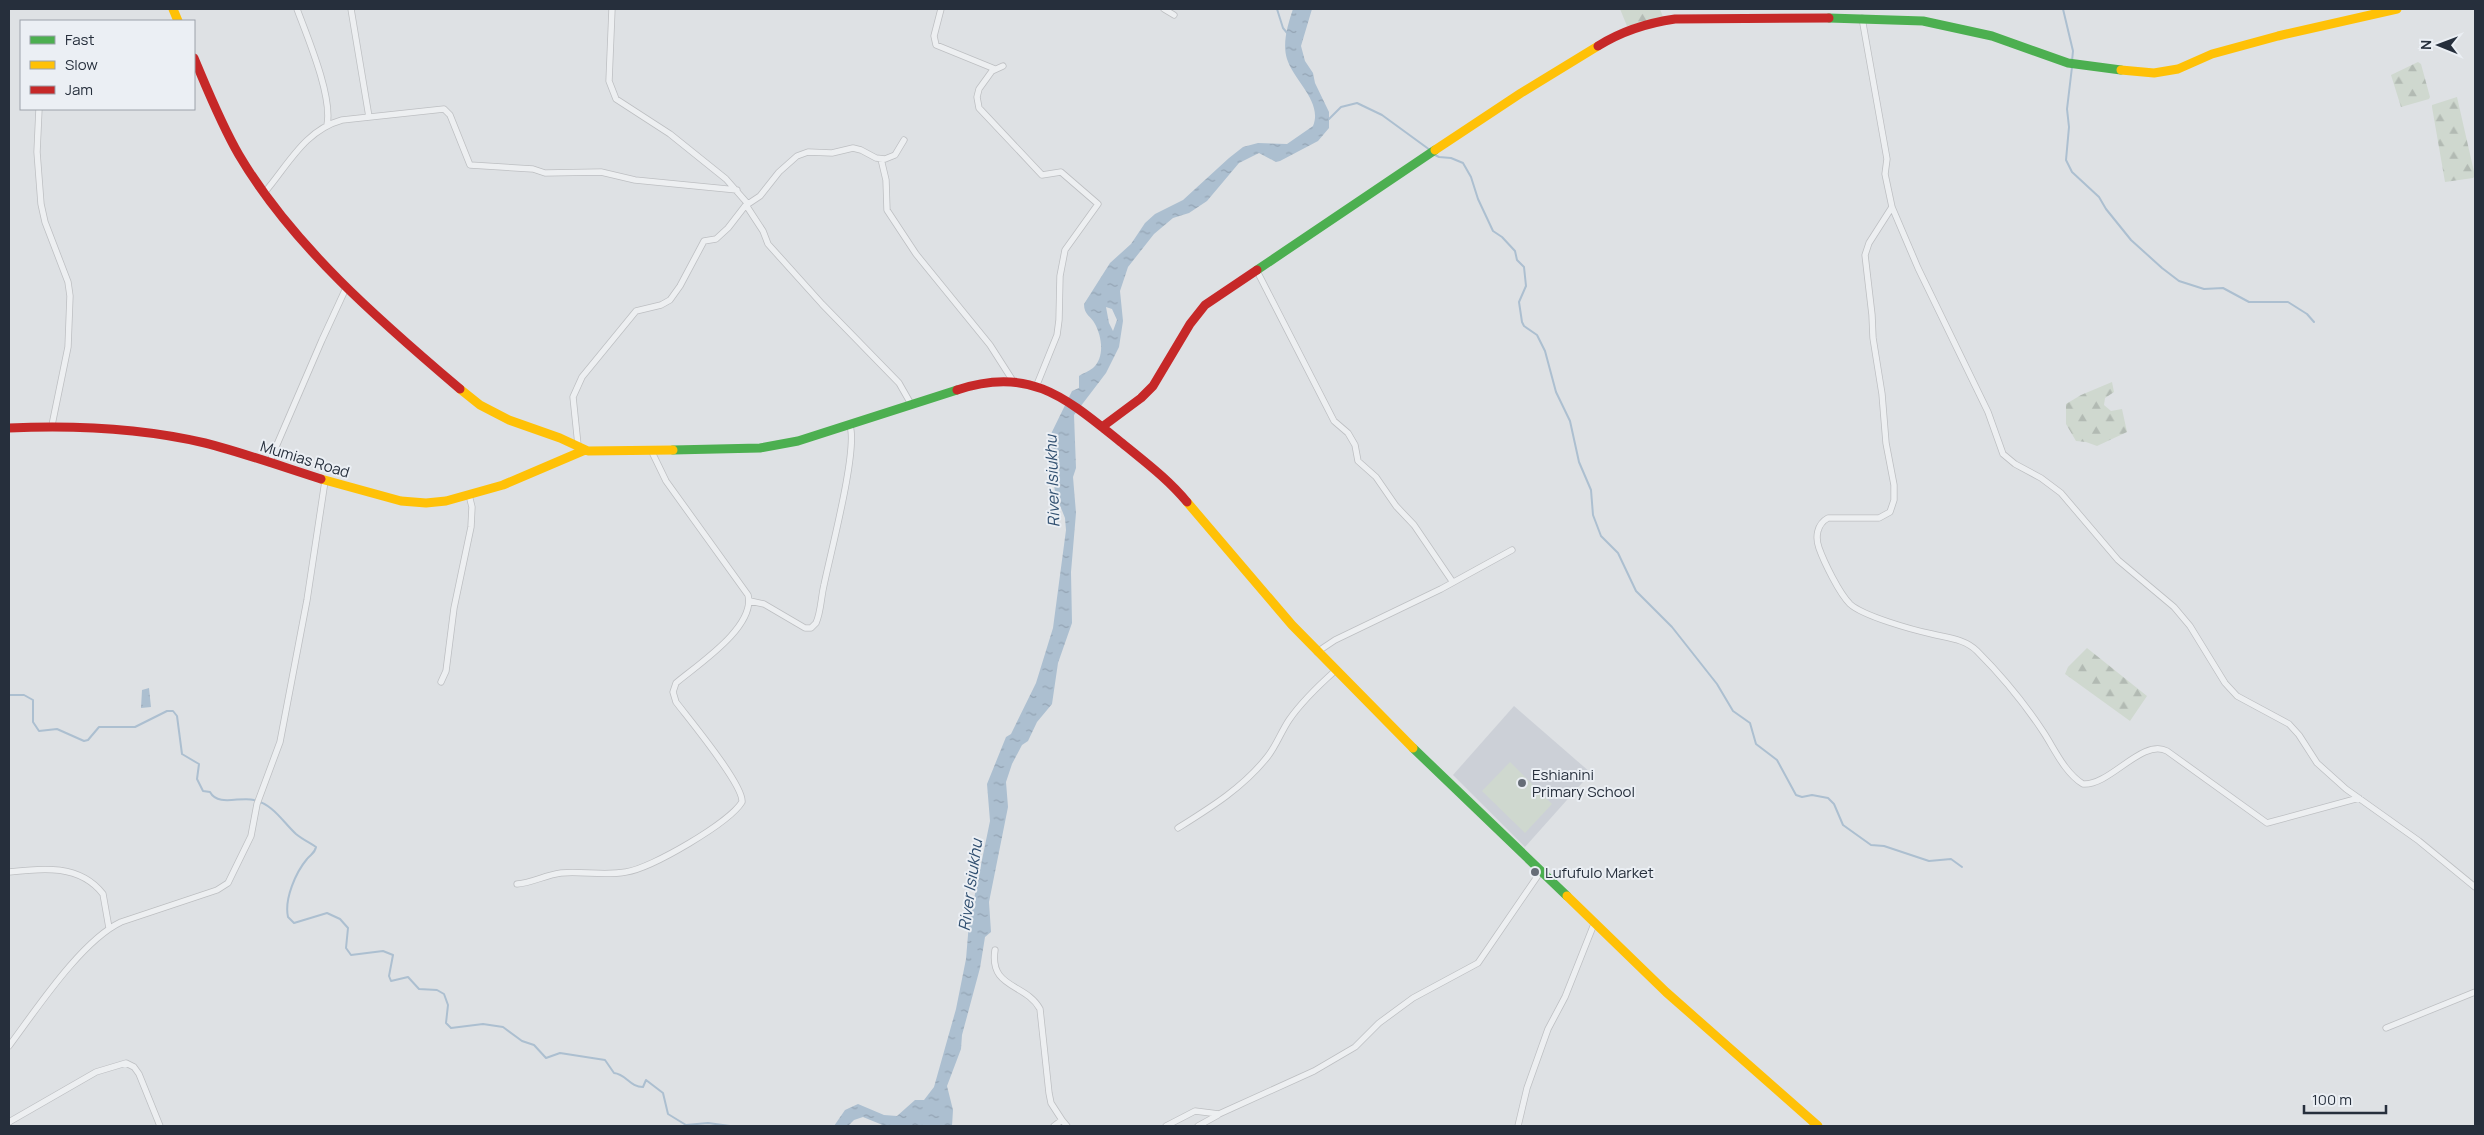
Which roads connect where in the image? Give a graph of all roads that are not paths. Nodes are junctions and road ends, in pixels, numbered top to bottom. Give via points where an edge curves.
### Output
1 (297, 9) edge
2 (351, 9) edge
3 (612, 9) edge
4 (941, 9) edge
5 (1164, 9) edge
6 (2397, 9) edge
7 (1174, 15) dead end
8 (1862, 18) junction
9 (195, 62) edge
10 (1002, 66) dead end
11 (995, 69) junction
12 (39, 110) edge
13 (369, 117) junction
14 (327, 125) junction
15 (904, 140) dead end
16 (881, 159) junction
17 (737, 190) junction
18 (265, 192) junction
19 (747, 204) junction
20 (1892, 207) junction
21 (1257, 271) junction
22 (346, 288) junction
23 (1013, 381) junction
24 (1036, 387) junction
25 (911, 404) junction
26 (52, 425) junction
27 (850, 426) junction
28 (1102, 427) junction
29 (9, 428) edge
30 (582, 448) junction
31 (650, 450) junction
32 (270, 463) junction
33 (325, 481) junction
34 (469, 495) junction
35 (1512, 550) dead end
36 (1452, 581) junction
37 (750, 601) junction
38 (1317, 652) junction
39 (1336, 670) junction
40 (441, 682) dead end
41 (2359, 798) junction
42 (1178, 828) dead end
43 (1541, 871) junction
44 (9, 872) edge
45 (517, 884) dead end
46 (2475, 887) edge
47 (1594, 924) junction
48 (109, 928) junction
49 (995, 950) dead end
50 (2475, 992) edge
51 (2386, 1028) dead end
52 (9, 1046) edge
53 (1219, 1114) junction
54 (1062, 1120) junction
55 (9, 1122) edge
56 (160, 1126) edge
57 (1054, 1126) edge
58 (1066, 1126) edge
59 (1166, 1126) edge
60 (1198, 1126) edge
61 (1518, 1126) edge
62 (1818, 1126) edge

1 - 14 street via 326,101
2 - 13 street
3 - 17 street via 609,80 616,100 670,134
4 - 11 street via 934,36 936,45
5 - 7 street
6 - 8 street via 2278,36 2212,54 2178,69 2154,73 2068,63 1997,37 1946,24
8 - 20 street via 1887,159 1885,174
8 - 21 street via 1675,19 1626,30 1468,127
9 - 18 street via 228,136
10 - 11 street
11 - 24 street via 977,93 977,103 983,114 1042,175 1061,172 1098,204 1065,250 1060,276 1057,335
12 - 26 street via 36,152 41,204 70,296 68,347
13 - 14 street
13 - 17 street via 446,109 471,165 545,172 601,172 635,180
14 - 18 street via 301,146
15 - 16 street via 895,155
16 - 19 street via 858,148 832,153 808,152 794,158 760,196
16 - 23 street via 886,180 887,210 916,254 990,345
17 - 19 street
18 - 22 street
19 - 25 street via 768,244 868,354 899,383
19 - 30 street via 716,239 703,242 670,300 636,311 582,378 573,397
20 - 41 street via 1988,412 2003,454 2065,497 2118,560 2164,597 2185,619 2232,692 2288,724 2299,735 2316,763
20 - 41 street via 1865,255 1894,500 1890,512 1879,518 1828,518 1819,526 1817,535 1819,549 1849,603 1901,625 1972,646 2003,679 2063,764 2083,784 2106,777 2148,751 2160,748 2268,823
21 - 28 street via 1228,288 1196,314 1144,398
21 - 36 street via 1334,422 1348,433 1355,445 1358,461 1376,477 1414,525
22 - 30 street via 480,405 509,420
22 - 32 street
23 - 24 street
23 - 25 street via 975,383
24 - 28 street via 1067,401
25 - 27 street
26 - 29 street, Mumias Road
26 - 32 street, Mumias Road via 115,428 185,438
27 - 31 street via 760,448
27 - 37 street via 852,439 816,623 806,628 764,604
28 - 38 street via 1170,482
30 - 31 street
30 - 34 street, Mumias Road via 577,455
31 - 37 street via 666,481 743,586
32 - 33 street, Mumias Road
33 - 34 street, Mumias Road via 391,499 415,502 446,501
33 - 48 street via 282,734 258,801 254,830 223,888
34 - 40 street via 471,527 454,608 446,671
35 - 36 street
36 - 38 street via 1334,640
37 - 45 street via 745,618 729,638 676,683 673,692 676,702 741,792 739,806 692,841 646,866 615,873 559,873
38 - 39 street
39 - 42 street via 1300,705 1270,753 1255,770 1225,796
39 - 43 street
41 - 46 street
43 - 47 street
43 - 53 street via 1478,963 1413,998 1335,1060
44 - 48 street via 58,870 82,876 103,894
47 - 61 street via 1526,1088
47 - 62 street via 1717,1040
48 - 52 street via 77,960
49 - 54 street via 995,971 1035,1000 1040,1009 1051,1104
50 - 51 street
53 - 59 street via 1195,1111
53 - 60 street
54 - 57 street
54 - 58 street
55 - 56 street via 96,1072 126,1063 139,1074

